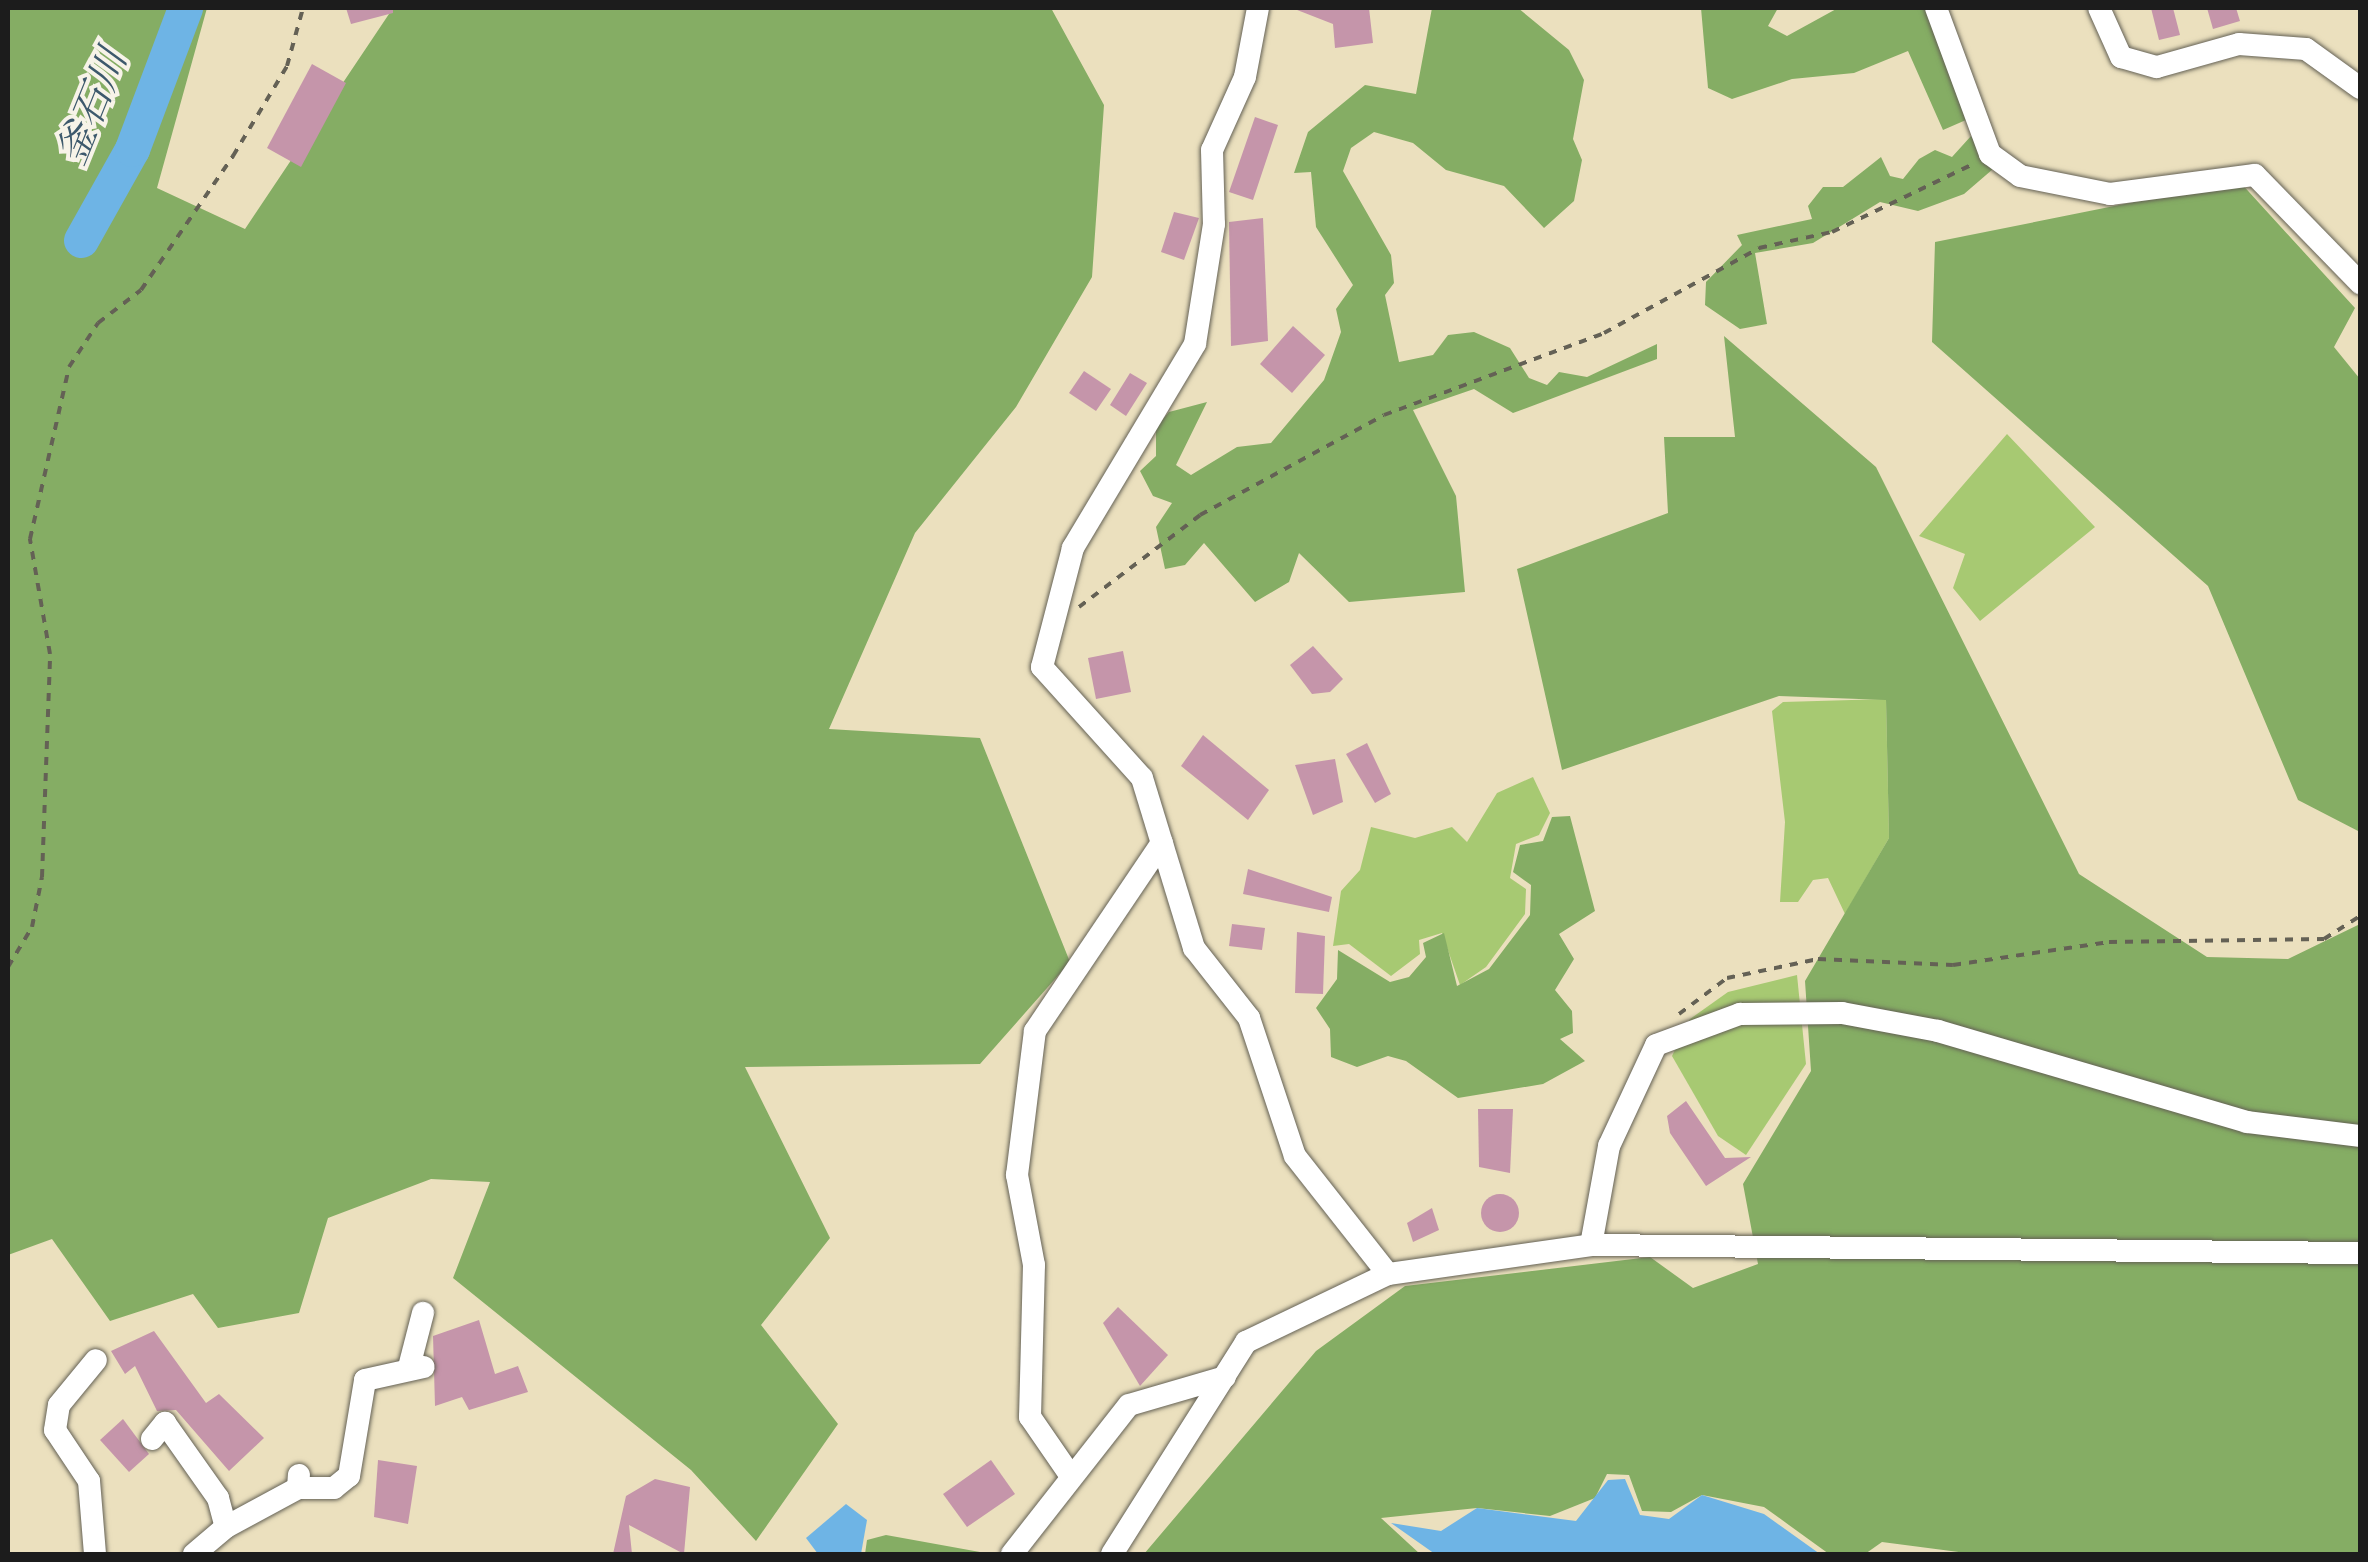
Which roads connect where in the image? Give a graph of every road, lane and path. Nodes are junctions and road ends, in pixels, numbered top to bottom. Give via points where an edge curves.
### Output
1 (304, 8) edge
2 (1258, 8) edge
3 (1936, 8) edge
4 (2099, 8) edge
5 (2360, 88) edge
6 (1990, 154) junction
7 (2360, 283) edge
8 (1052, 628) junction
9 (1162, 844) junction
10 (2360, 916) edge
11 (8, 967) edge
12 (1656, 1045) junction
13 (2360, 1136) edge
14 (1591, 1245) junction
15 (2360, 1253) edge
16 (1388, 1274) junction
17 (423, 1313) dead end
18 (96, 1360) dead end
19 (1225, 1377) junction
20 (152, 1439) dead end
21 (1068, 1472) junction
22 (226, 1527) junction
23 (96, 1554) edge
24 (194, 1554) edge
25 (1012, 1554) edge
26 (1112, 1554) edge

1 - 11 path via 286,66 233,156 141,290 98,323 68,368 30,539 50,654 42,877 32,927
2 - 8 street via 1244,77 1212,150 1214,224 1195,344 1073,548
3 - 6 street
4 - 5 street via 2121,57 2157,68 2239,44 2306,49
6 - 7 street via 2020,176 2069,191 2254,175
6 - 8 path via 1832,232 1759,248 1604,333 1384,415 1200,514
8 - 9 street via 1042,667 1142,778
9 - 16 street via 1194,948 1248,1018 1295,1156
9 - 21 street via 1035,1031 1017,1176 1034,1265 1030,1417
10 - 12 path via 2324,939 2110,942 1953,965 1818,959 1758,968 1700,995
12 - 13 street via 1740,1014 1842,1013 1938,1031 2247,1122
12 - 14 street via 1610,1146
14 - 15 street
14 - 16 street
16 - 19 street via 1246,1342
17 - 22 street via 416,1367 365,1380 349,1476 334,1488 299,1482
18 - 23 street via 59,1405 55,1430 89,1482
19 - 21 street via 1129,1405
19 - 26 street
20 - 22 street via 164,1423 198,1463
21 - 25 street
22 - 24 street

